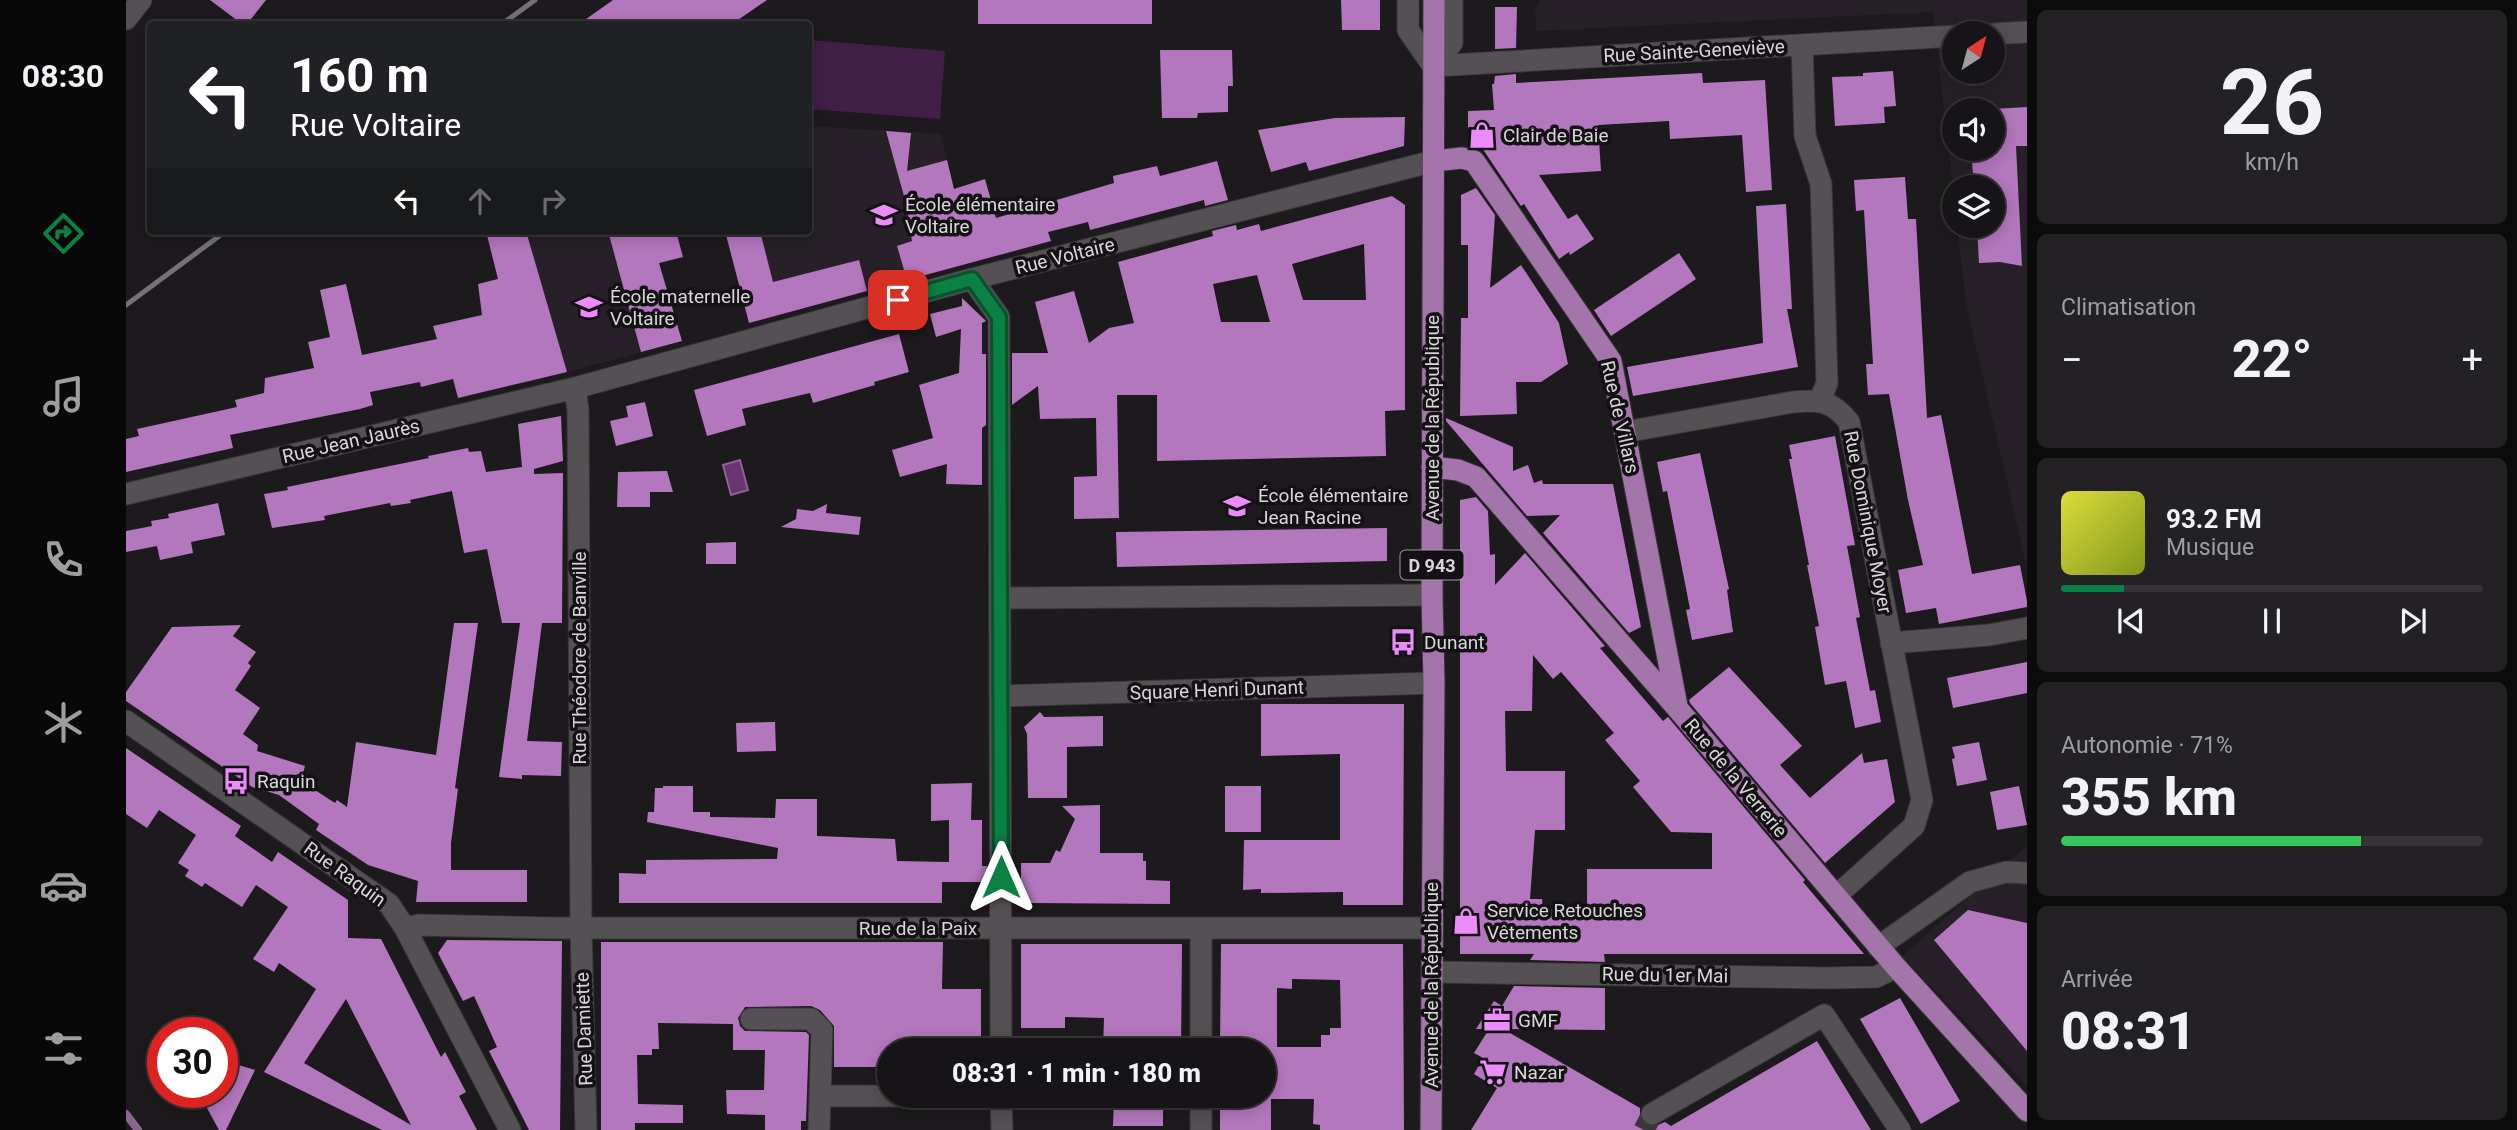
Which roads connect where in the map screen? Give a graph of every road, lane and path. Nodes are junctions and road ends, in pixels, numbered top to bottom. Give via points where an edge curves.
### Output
1 (141, 0) edge
2 (1408, 0) edge
3 (1434, 0) edge
4 (1452, 0) edge
5 (126, 19) edge
6 (2027, 32) edge
7 (2006, 33) edge
8 (1942, 37) edge
9 (1802, 45) junction
10 (1433, 66) junction
11 (1434, 161) junction
12 (972, 279) junction
13 (575, 388) junction
14 (1820, 400) junction
15 (1625, 432) junction
16 (1432, 467) junction
17 (126, 494) edge
18 (1432, 595) junction
19 (1000, 598) junction
20 (2027, 628) edge
21 (1891, 643) junction
22 (1434, 683) junction
23 (1000, 696) junction
24 (1677, 708) junction
25 (126, 722) edge
26 (2027, 873) edge
27 (1836, 896) junction
28 (405, 928) junction
29 (581, 928) junction
30 (1001, 928) junction
31 (1201, 928) junction
32 (1431, 928) junction
33 (1878, 947) junction
34 (1896, 967) junction
35 (1432, 972) junction
36 (1826, 978) junction
37 (1824, 1015) junction
38 (751, 1019) dead end
39 (1001, 1038) edge
40 (1201, 1038) edge
41 (820, 1096) junction
42 (877, 1096) edge
43 (1001, 1108) edge
44 (1201, 1108) edge
45 (2027, 1111) edge
46 (1652, 1114) tunnel mouth
47 (510, 1130) edge
48 (586, 1130) edge
49 (820, 1130) edge
50 (1002, 1130) edge
51 (1201, 1130) edge
52 (1431, 1130) edge
53 (1900, 1130) edge

1 - 5 street
2 - 10 street via 1408,30
3 - 10 main road, Avenue de la République / D 943
4 - 10 street via 1452,43
6 - 7 street
8 - 9 street, Rue Sainte-Geneviève
9 - 10 street, Rue Sainte-Geneviève
9 - 14 street via 1805,136 1819,172 1823,222 1827,383
10 - 11 main road, Avenue de la République / D 943
11 - 12 street, Rue Voltaire
11 - 15 main road, Rue de Villars via 1475,161 1611,361
11 - 16 main road, Avenue de la République / D 943
12 - 13 street, Rue Voltaire
12 - 19 street via 999,317
13 - 17 street, Rue Jean Jaurès
13 - 29 street, Rue Théodore de Banville
14 - 15 street
14 - 21 street, Rue Dominique Moyer via 1839,410 1849,422
15 - 24 main road, Rue de Villars
16 - 18 main road, Avenue de la République / D 943
16 - 24 main road, Rue de la Verrerie via 1476,477
18 - 19 street
18 - 22 main road, Avenue de la République / D 943
19 - 23 street
20 - 21 street
21 - 27 street, Rue Dominique Moyer via 1922,800 1914,826
22 - 23 street, Square Henri Dunant
22 - 32 main road, Avenue de la République / D 943
23 - 30 street
24 - 27 main road, Rue de la Verrerie
25 - 28 street, Rue Raquin via 389,904
26 - 33 street via 2006,872 1970,882
27 - 33 main road, Rue de la Verrerie
28 - 29 street, Rue de la Paix
28 - 47 street, Rue Raquin
29 - 30 street, Rue de la Paix
29 - 48 street, Rue Damiette
30 - 31 street, Rue de la Paix
30 - 39 street
31 - 32 street, Rue de la Paix
31 - 40 street
32 - 35 main road, Avenue de la République / D 943
33 - 34 main road, Rue de la Verrerie
34 - 36 street, Rue du 1er Mai via 1876,976
34 - 45 main road, Rue de la Verrerie
35 - 36 street, Rue du 1er Mai
35 - 52 main road, Avenue de la République / D 943
36 - 37 street
37 - 46 street
37 - 53 street
38 - 41 street via 811,1019 822,1030
41 - 42 street
41 - 49 street
43 - 50 street
44 - 51 street

